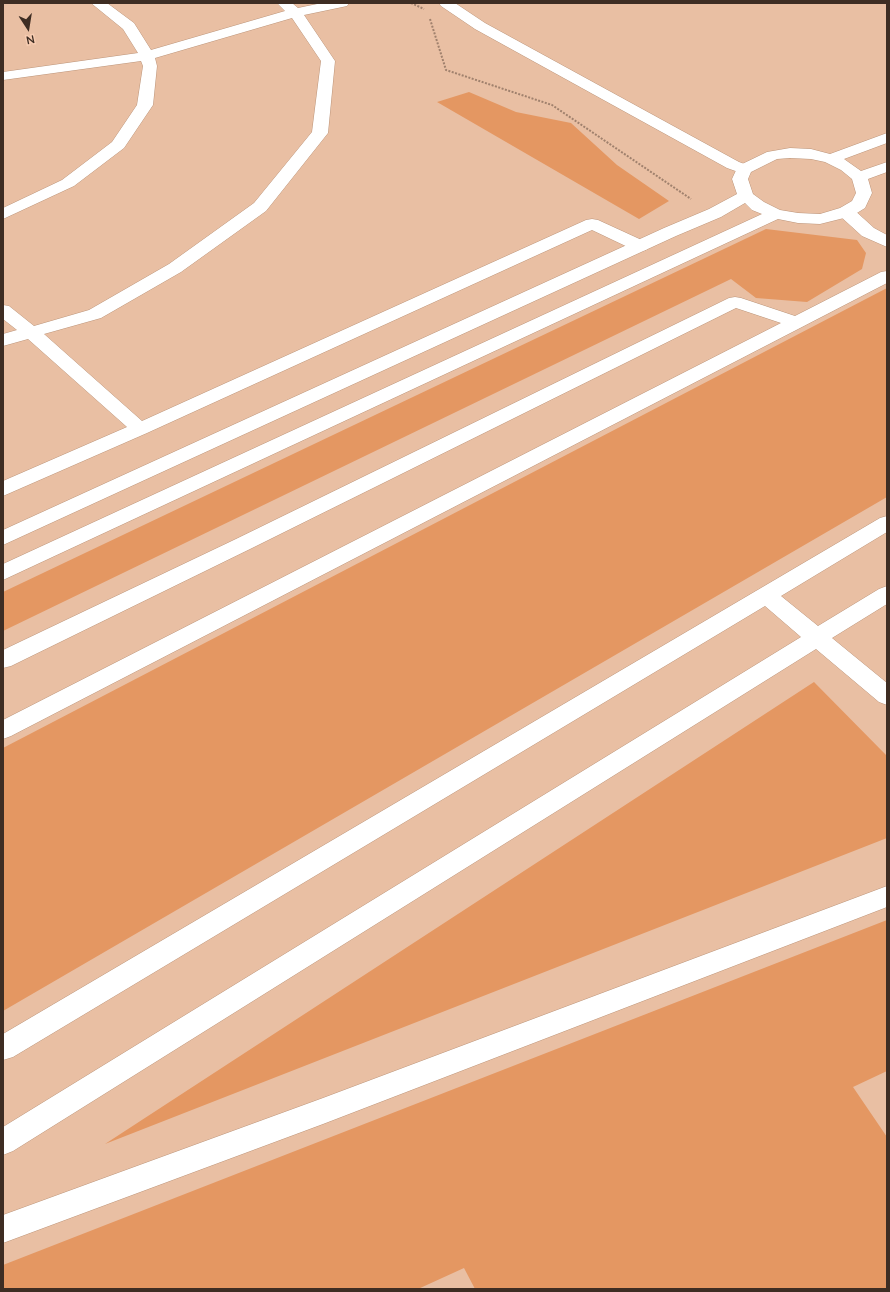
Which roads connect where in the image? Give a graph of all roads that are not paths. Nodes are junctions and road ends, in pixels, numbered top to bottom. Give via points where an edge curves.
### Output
1 (98, 3) edge
2 (342, 3) edge
3 (446, 3) edge
4 (289, 8) edge
5 (147, 56) junction
6 (3, 76) edge
7 (887, 138) edge
8 (831, 159) junction
9 (887, 167) edge
10 (744, 169) junction
11 (859, 177) junction
12 (746, 196) junction
13 (846, 212) junction
14 (3, 214) edge
15 (776, 214) junction
16 (887, 242) edge
17 (640, 246) junction
18 (887, 276) edge
19 (3, 310) edge
20 (797, 323) junction
21 (31, 332) junction
22 (3, 340) edge
23 (140, 429) junction
24 (3, 489) edge
25 (887, 523) edge
26 (3, 538) edge
27 (3, 573) edge
28 (887, 594) edge
29 (766, 595) junction
30 (817, 639) junction
31 (3, 660) edge
32 (887, 696) edge
33 (3, 730) edge
34 (887, 896) edge
35 (3, 1048) edge
36 (3, 1142) edge
37 (3, 1229) edge

1 - 5 street via 129,26
2 - 4 street
3 - 10 street via 480,26
4 - 5 street
4 - 21 street via 328,61 320,133 260,207 175,268 95,314
5 - 6 street
5 - 14 street via 150,66 145,105 118,145 68,183
7 - 8 street
8 - 10 street via 811,154 773,154
8 - 11 street via 848,167
9 - 11 street
10 - 12 street via 740,179
11 - 13 street via 864,193 859,204
12 - 15 street via 758,206
12 - 17 street via 715,213
13 - 15 street via 820,219
13 - 16 street via 868,232
15 - 27 street
17 - 23 street via 592,224
17 - 26 street
18 - 20 street
19 - 21 street
20 - 31 street via 735,302
20 - 33 street
21 - 22 street
21 - 23 street
23 - 24 street
25 - 29 street
28 - 30 street
29 - 30 street
29 - 35 street
30 - 32 street
30 - 36 street
34 - 37 street via 324,1111

